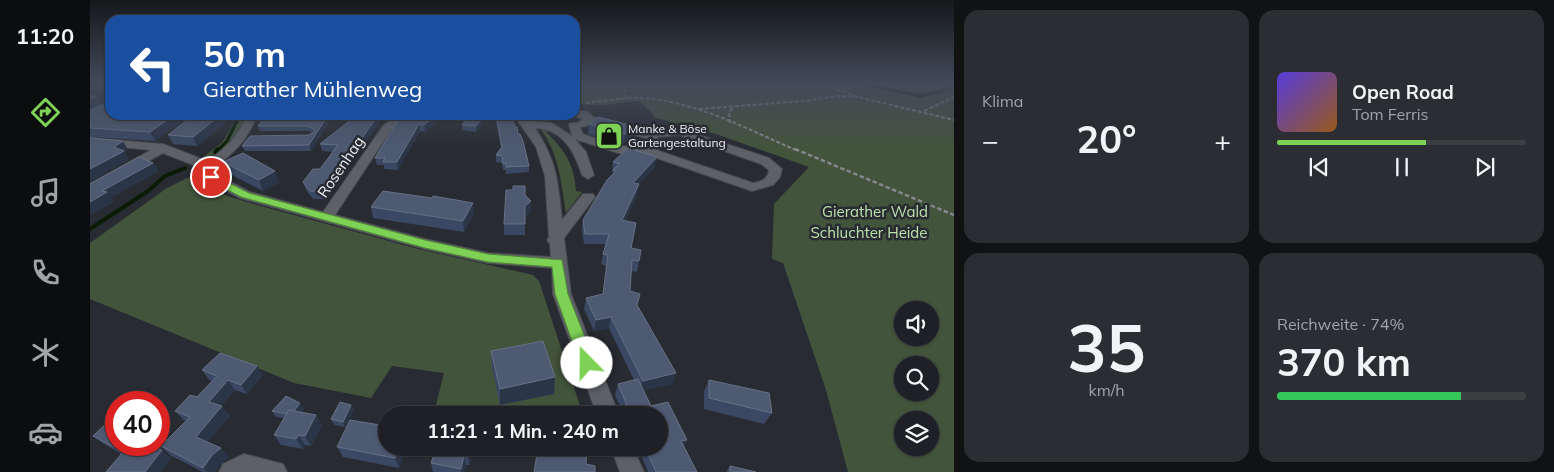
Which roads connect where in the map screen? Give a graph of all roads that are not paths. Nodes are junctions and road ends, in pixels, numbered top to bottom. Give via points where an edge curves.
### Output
1 (580, 114) edge
2 (589, 119) junction
3 (251, 120) edge
4 (397, 120) edge
5 (524, 120) edge
6 (527, 120) edge
7 (548, 125) junction
8 (574, 125) junction
9 (646, 135) junction
10 (96, 142) edge
11 (164, 144) junction
12 (652, 150) junction
13 (207, 166) junction
14 (588, 175) dead end
15 (90, 189) edge
16 (588, 197) dead end
17 (326, 217) junction
18 (556, 240) junction
19 (557, 263) junction
20 (605, 406) edge
21 (625, 456) edge
22 (231, 472) edge
23 (275, 472) edge
24 (632, 472) edge

1 - 2 street
2 - 8 street
2 - 9 street
3 - 13 street via 246,137
4 - 17 street, Rosenhag via 387,128
5 - 18 street via 542,146 551,176
6 - 7 street
7 - 8 street
7 - 14 street via 568,138 580,152
8 - 12 street via 578,136 603,145 626,151
9 - 12 street via 655,141
9 - 12 street via 680,132 765,162 776,169 776,173 764,186 752,187 671,160
10 - 11 street
11 - 13 street
11 - 15 street
13 - 17 street via 211,177 245,195
16 - 18 street
17 - 19 street via 488,258
18 - 19 street
19 - 20 street via 562,294
21 - 24 street
22 - 23 street via 244,466

